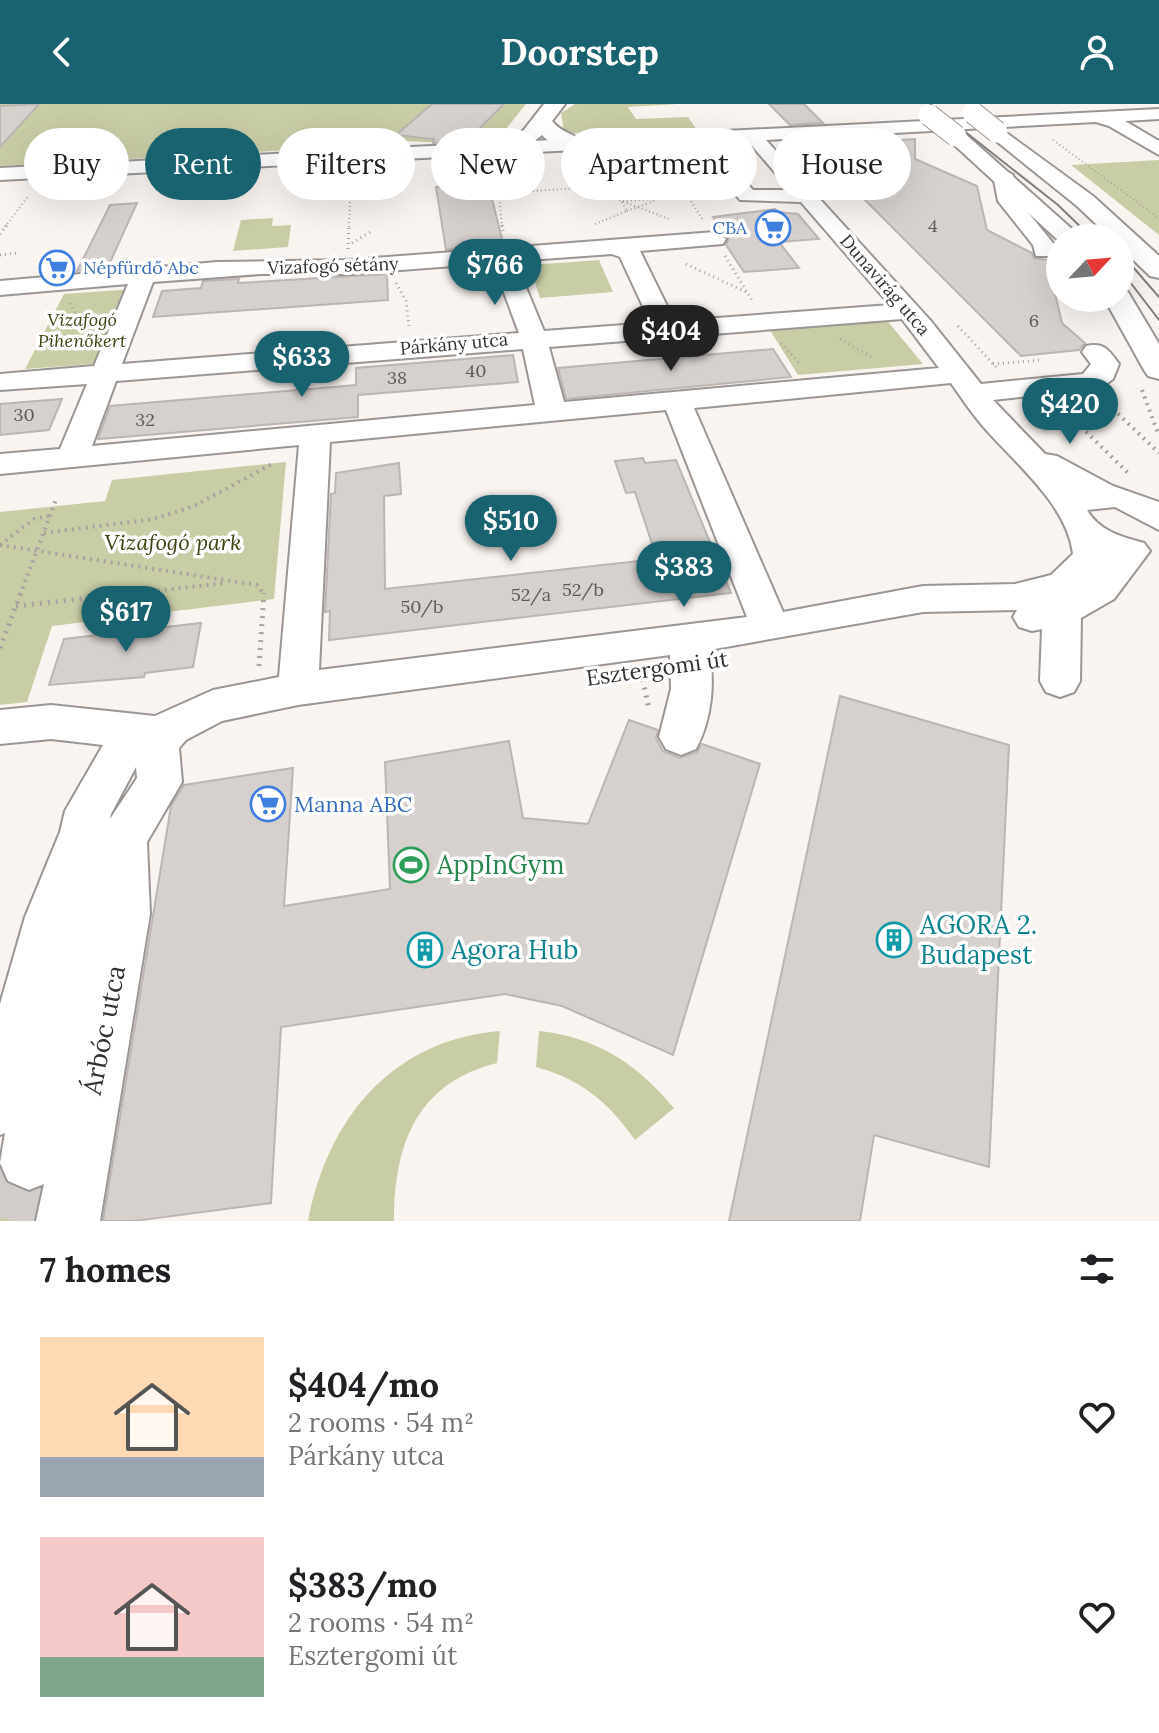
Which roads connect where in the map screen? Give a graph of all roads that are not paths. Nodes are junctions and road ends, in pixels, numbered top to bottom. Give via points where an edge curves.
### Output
1 (556, 104) edge
2 (1066, 104) edge
3 (968, 108) edge
4 (922, 110) edge
5 (865, 114) dead end
6 (1159, 114) edge
7 (1095, 117) junction
8 (545, 128) edge
9 (881, 128) joint
10 (757, 140) edge
11 (431, 148) edge
12 (1159, 149) edge
13 (773, 159) edge
14 (5, 170) edge
15 (1003, 175) junction
16 (810, 200) edge
17 (1055, 224) edge
18 (715, 239) dead end
19 (503, 246) junction
20 (622, 250) junction
21 (1044, 251) dead end
22 (1159, 270) edge
23 (142, 278) junction
24 (0, 288) edge
25 (889, 289) junction
26 (655, 308) junction
27 (908, 311) junction
28 (599, 312) dead end
29 (1126, 312) edge
30 (534, 339) junction
31 (1096, 352) dead end
32 (1159, 370) edge
33 (106, 374) junction
34 (0, 382) edge
35 (968, 384) junction
36 (677, 402) junction
37 (552, 413) junction
38 (1001, 428) junction
39 (315, 442) junction
40 (72, 458) junction
41 (0, 464) edge
42 (1106, 496) junction
43 (1159, 519) edge
44 (1081, 523) junction
45 (1146, 548) edge
46 (1064, 598) junction
47 (771, 628) junction
48 (690, 652) junction
49 (1060, 681) dead end
50 (298, 689) junction
51 (665, 726) road end
52 (0, 727) edge
53 (156, 735) junction
54 (103, 835) junction
55 (0, 1106) edge
56 (29, 1160) tunnel mouth
57 (68, 1221) edge

1 - 8 main road via 546,111
2 - 7 street
3 - 22 main road, bridge via 1085,201
4 - 15 main road, bridge
5 - 9 street
6 - 7 street
7 - 9 street
7 - 12 street via 1115,122
10 - 13 street, Dunavirág utca
11 - 14 street
15 - 17 main road
15 - 21 street via 1008,201
16 - 25 street, Dunavirág utca
18 - 20 street, Vizafogó sétány
19 - 20 street, Vizafogó sétány
19 - 23 street, Vizafogó sétány via 388,265 348,257
19 - 30 street
20 - 26 street
23 - 24 street, Vizafogó sétány
23 - 33 street
25 - 26 street
25 - 27 street, Dunavirág utca
26 - 28 street
27 - 30 street, Párkány utca
27 - 35 street, Dunavirág utca
29 - 32 main road
30 - 33 street, Párkány utca
30 - 37 street
31 - 35 street via 1105,364 1091,382
33 - 34 street, Párkány utca
33 - 40 street
35 - 36 street via 922,378
35 - 38 street, Dunavirág utca
36 - 37 street
36 - 47 street
37 - 39 street
38 - 42 street, Dunavirág utca via 1066,477
38 - 44 street, Dunavirág utca via 1055,482
39 - 40 street
39 - 50 street
40 - 41 street
42 - 43 street via 1132,502
42 - 44 street via 1084,499
44 - 45 street, Esztergomi út via 1109,545
44 - 46 street via 1091,557
45 - 46 street, Esztergomi út via 1083,605
46 - 47 street, Esztergomi út via 923,599
46 - 48 street, Esztergomi út via 1029,618 971,615 836,644
46 - 49 street
47 - 48 street, Esztergomi út
48 - 50 street, Esztergomi út
48 - 51 street via 689,711
48 - 53 street, Esztergomi út via 640,671 255,719 220,733
50 - 53 street, Esztergomi út via 213,706
52 - 53 street, Esztergomi út via 51,722
53 - 54 street, Árbóc utca via 160,782
54 - 55 street, Árbóc utca via 50,917
54 - 56 street, Árbóc utca
54 - 57 street, Árbóc utca via 125,914

